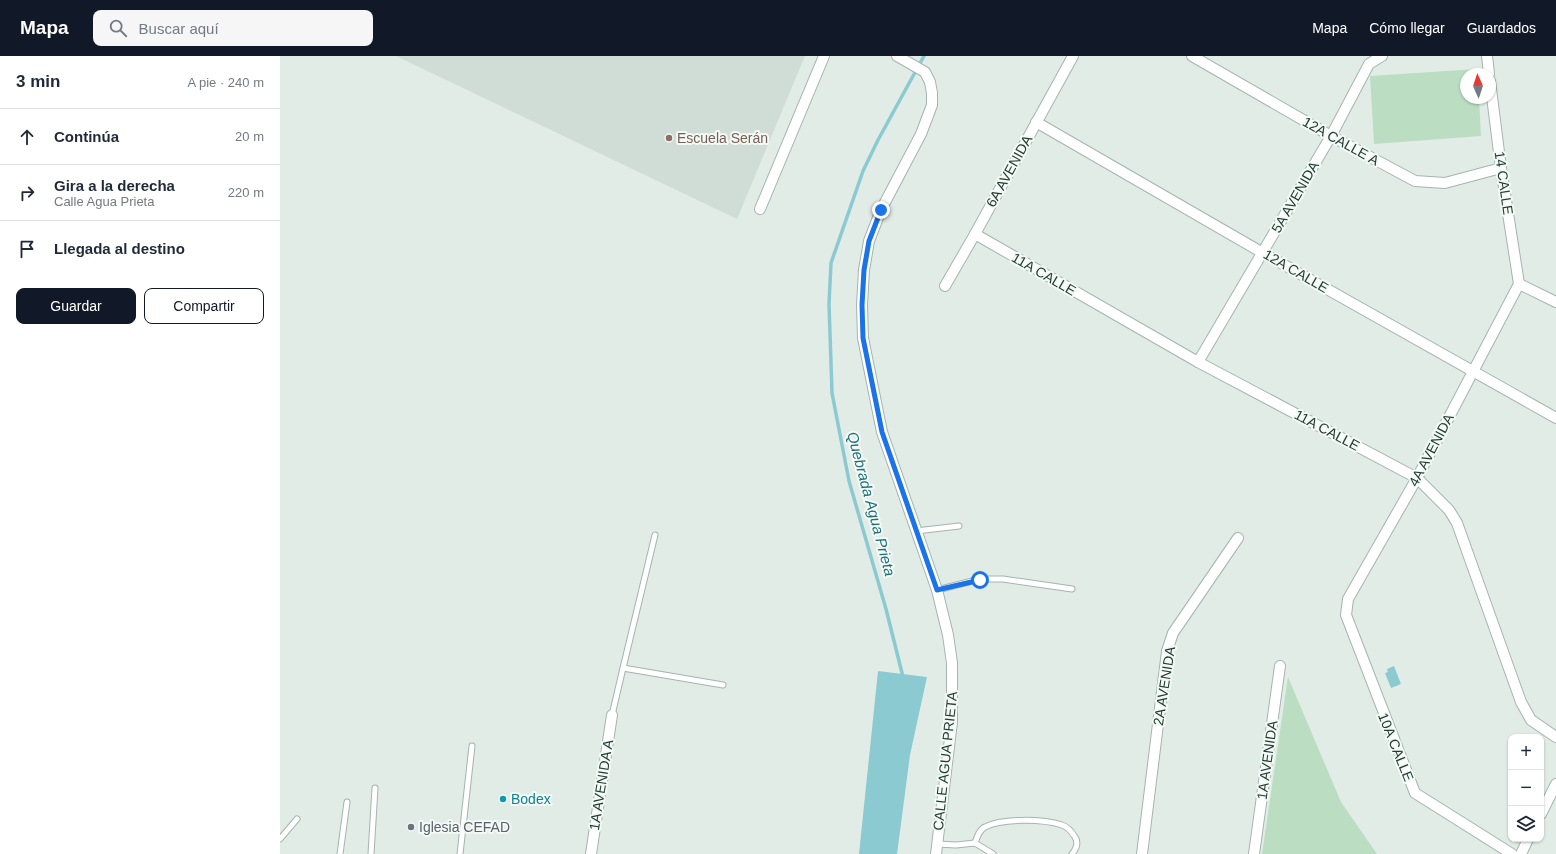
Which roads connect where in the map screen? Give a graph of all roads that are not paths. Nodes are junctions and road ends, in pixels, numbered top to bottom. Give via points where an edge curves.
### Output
1 (824, 56) edge
2 (898, 56) edge
3 (1073, 56) edge
4 (1192, 56) edge
5 (1382, 56) edge
6 (1487, 56) edge
7 (1366, 60) edge
8 (1488, 68) edge
9 (1493, 104) edge
10 (1036, 122) junction
11 (1331, 136) junction
12 (1501, 168) junction
13 (760, 209) dead end
14 (975, 234) junction
15 (1263, 252) junction
16 (1519, 284) junction
17 (945, 286) dead end
18 (1556, 302) edge
19 (1198, 362) junction
20 (1473, 372) junction
21 (1556, 418) edge
22 (1417, 478) junction
23 (959, 526) dead end
24 (916, 531) junction
25 (655, 535) dead end
26 (1238, 538) dead end
27 (1072, 589) dead end
28 (937, 590) junction
29 (1346, 615) joint
30 (1280, 666) dead end
31 (623, 668) junction
32 (723, 685) dead end
33 (612, 715) joint
34 (1556, 737) edge
35 (472, 746) dead end
36 (1556, 784) edge
37 (375, 788) dead end
38 (347, 802) dead end
39 (1544, 808) edge
40 (297, 820) dead end
41 (280, 839) edge
42 (1527, 842) edge
43 (976, 843) junction
44 (936, 849) edge
45 (340, 854) edge
46 (371, 854) edge
47 (460, 854) edge
48 (591, 854) edge
49 (993, 854) edge
50 (1072, 854) edge
51 (1142, 854) edge
52 (1254, 854) edge
53 (1512, 854) edge
54 (1521, 854) edge

1 - 13 street
2 - 24 street, CALLE AGUA PRIETA via 925,72 930,82 932,105 921,134 881,210 869,241 864,270 863,338 882,432
3 - 10 street, 6A AVENIDA
4 - 11 street, 12A CALLE A
5 - 7 street, 5A AVENIDA
6 - 8 street
7 - 11 street, 5A AVENIDA
9 - 12 street, 14 CALLE
10 - 14 street, 6A AVENIDA
10 - 15 street, 12A CALLE
11 - 12 street, 12A CALLE A via 1415,181 1445,183
11 - 15 street, 5A AVENIDA
12 - 16 street, 14 CALLE
14 - 17 street, 6A AVENIDA
14 - 19 street, 11A CALLE
15 - 19 street, 5A AVENIDA
15 - 20 street, 12A CALLE
16 - 18 street
16 - 20 street, 4A AVENIDA
19 - 22 street, 11A CALLE
20 - 21 street, 12A CALLE
20 - 22 street, 4A AVENIDA
22 - 29 street, 4A AVENIDA via 1348,599
22 - 34 street, 11A CALLE via 1457,523 1522,702 1531,720
23 - 24 lane
24 - 28 street, CALLE AGUA PRIETA
25 - 31 lane
26 - 51 street, 2A AVENIDA via 1173,633 1167,651
27 - 28 lane via 1003,578 980,580
28 - 44 street, CALLE AGUA PRIETA via 948,635 953,688 952,722
29 - 53 street, 10A CALLE via 1415,793
30 - 52 street, 1A AVENIDA
31 - 32 lane
31 - 33 lane
33 - 48 street, 1A AVENIDA A
35 - 47 lane
36 - 39 street
37 - 46 lane
38 - 45 lane
40 - 41 lane
42 - 54 street
43 - 44 lane
43 - 49 lane
43 - 50 lane via 983,828 995,823 1035,821 1062,825 1071,831 1077,839 1077,846

